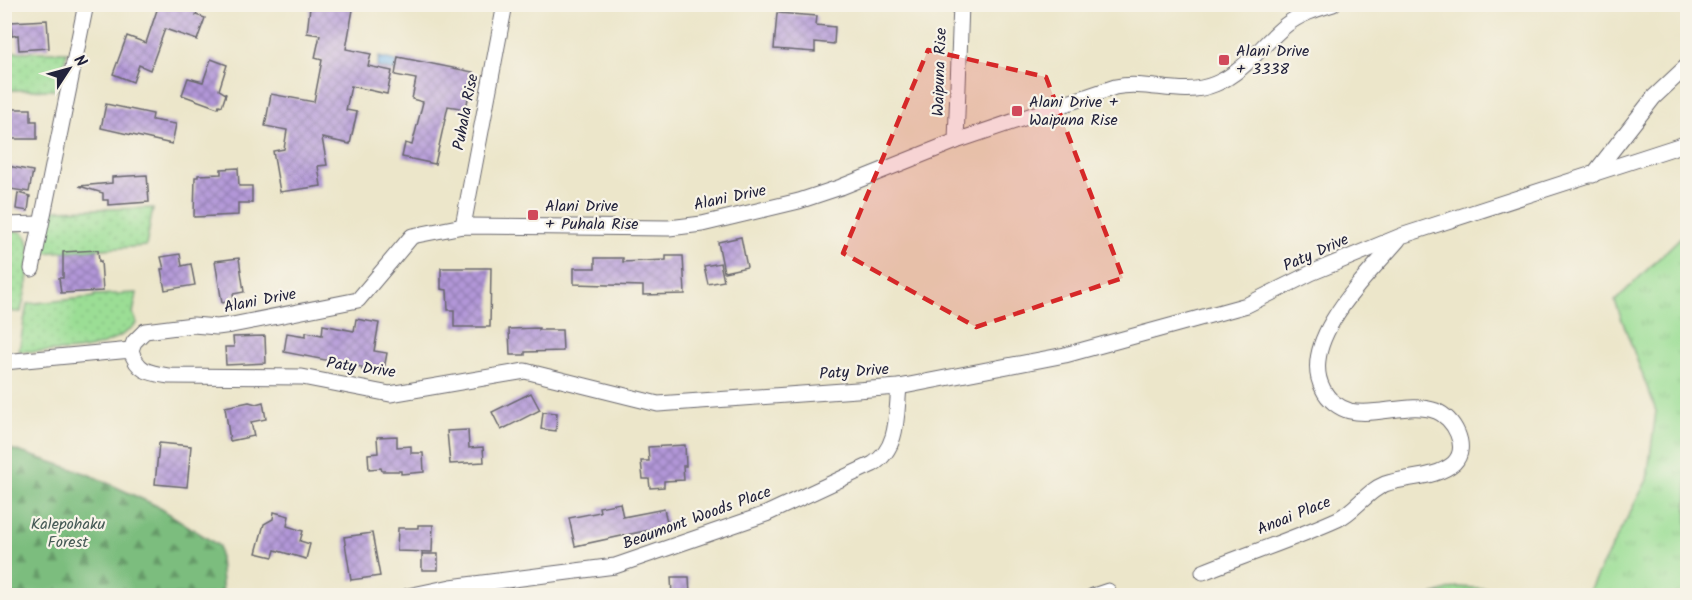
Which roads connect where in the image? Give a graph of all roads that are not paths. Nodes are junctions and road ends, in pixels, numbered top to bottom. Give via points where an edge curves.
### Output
1 (86, 4) edge
2 (506, 4) edge
3 (961, 4) edge
4 (1333, 4) edge
5 (1688, 65) edge
6 (956, 141) junction
7 (1688, 143) edge
8 (1593, 175) junction
9 (40, 224) junction
10 (4, 225) edge
11 (463, 226) junction
12 (1401, 236) junction
13 (32, 269) dead end
14 (131, 350) junction
15 (4, 362) edge
16 (899, 387) junction
17 (1203, 572) dead end
18 (445, 592) edge
19 (408, 596) edge

1 - 9 street
2 - 11 street, Puhala Rise
3 - 6 street, Waipuna Rise
4 - 6 street, Alani Drive via 1297,18 1233,76 1212,86 1189,90 1137,84 1114,87
5 - 8 street via 1654,97
6 - 11 street, Alani Drive via 799,201 702,224 669,228
7 - 8 street, Paty Drive
8 - 12 street, Paty Drive
9 - 10 street
9 - 13 street
11 - 14 street, Alani Drive via 412,236 358,300 232,325 145,331
12 - 16 street, Paty Drive via 1311,273 1247,305 1065,355
12 - 17 street, Anoai Place via 1331,322 1317,360 1319,380 1329,398 1352,411 1426,408 1442,413 1458,435 1455,461 1443,470 1383,485 1340,518
14 - 15 street
14 - 16 street, Paty Drive via 134,361 155,374 302,377 390,394 525,371 658,404
16 - 18 street, Beaumont Woods Place via 894,437 882,457 766,514 615,566
18 - 19 street, Beaumont Woods Place

